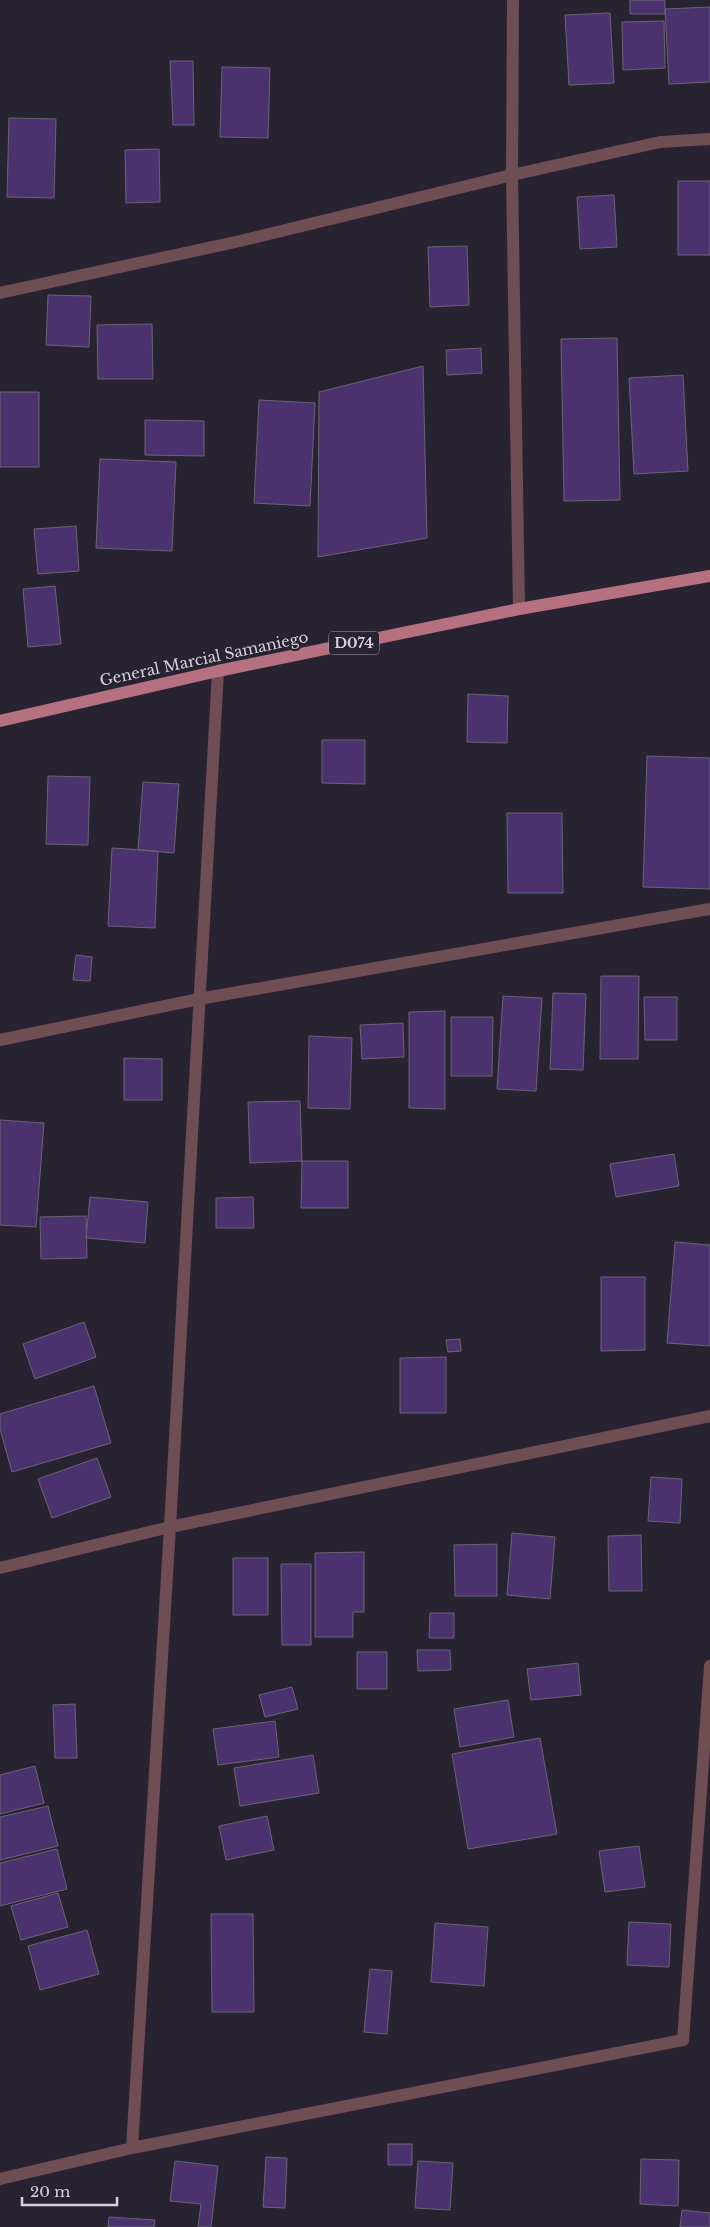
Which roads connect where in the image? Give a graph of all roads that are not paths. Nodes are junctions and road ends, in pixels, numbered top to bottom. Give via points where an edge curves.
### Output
1 (513, 0) edge
2 (710, 139) edge
3 (512, 175) junction
4 (0, 293) edge
5 (710, 576) edge
6 (519, 609) junction
7 (218, 670) junction
8 (0, 721) edge
9 (710, 909) edge
10 (199, 999) junction
11 (0, 1040) edge
12 (710, 1416) edge
13 (170, 1527) junction
14 (0, 1568) edge
15 (710, 1666) edge
16 (709, 1701) edge
17 (132, 2148) junction
18 (0, 2179) edge

1 - 3 street
2 - 3 street via 660,142
3 - 4 street via 240,241
3 - 6 street
5 - 6 main road, General Marcial Samaniego / D074
6 - 7 main road, General Marcial Samaniego / D074
7 - 8 main road, General Marcial Samaniego / D074
7 - 10 street
9 - 10 street
10 - 11 street
10 - 13 street
12 - 13 street
13 - 14 street
13 - 17 street
15 - 16 street
16 - 17 street via 683,2040
17 - 18 street

